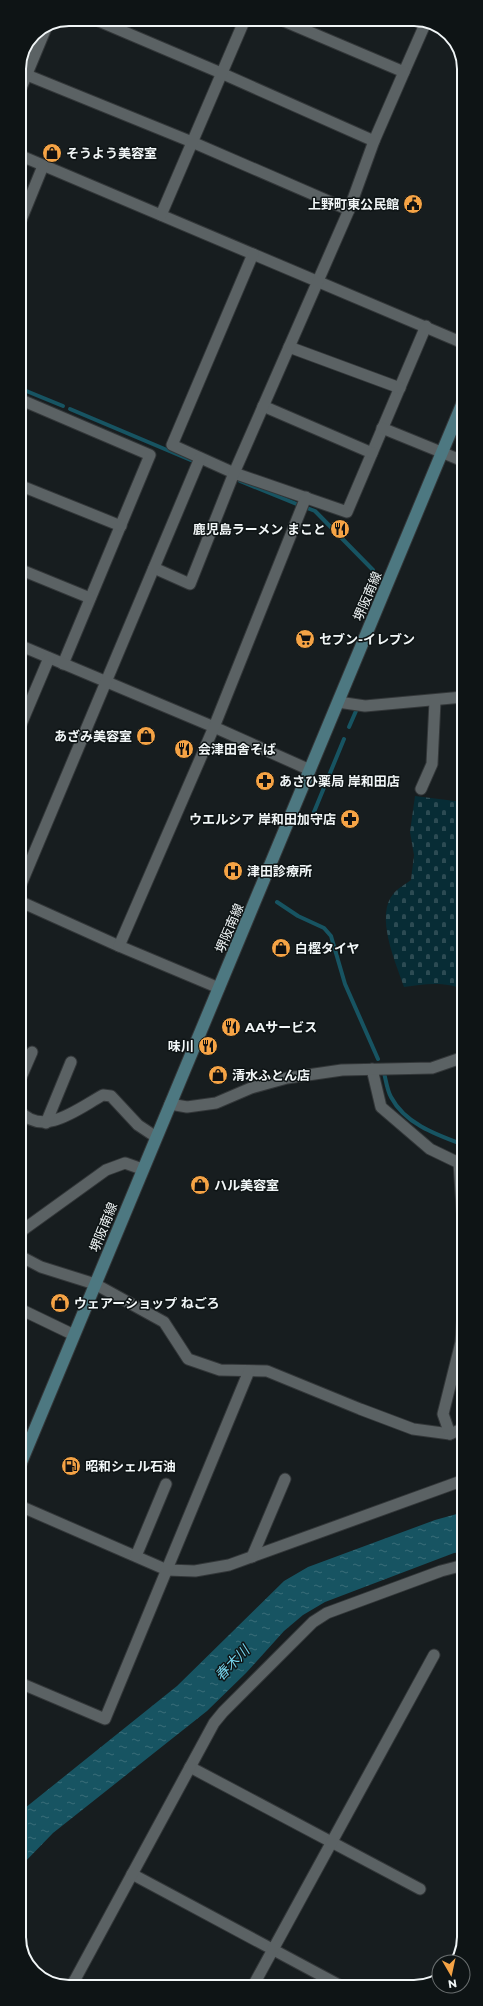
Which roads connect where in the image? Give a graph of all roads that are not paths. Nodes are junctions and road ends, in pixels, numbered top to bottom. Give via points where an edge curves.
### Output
1 (110, 26) edge
2 (242, 26) edge
3 (296, 26) edge
4 (424, 27) edge
5 (43, 35) edge
6 (404, 72) junction
7 (221, 73) junction
8 (27, 75) joint
9 (374, 141) junction
10 (192, 142) junction
11 (26, 158) edge
12 (43, 166) junction
13 (26, 208) edge
14 (349, 210) junction
15 (161, 215) junction
16 (254, 254) junction
17 (318, 281) junction
18 (426, 326) junction
19 (457, 340) edge
20 (289, 347) junction
21 (400, 388) junction
22 (26, 402) edge
23 (263, 406) junction
24 (457, 416) edge
25 (382, 428) junction
26 (442, 452) junction
27 (372, 453) junction
28 (200, 458) junction
29 (457, 458) edge
30 (234, 473) junction
31 (26, 488) edge
32 (306, 498) junction
33 (121, 526) junction
34 (154, 568) junction
35 (26, 572) edge
36 (90, 598) junction
37 (26, 648) edge
38 (49, 658) junction
39 (63, 664) junction
40 (107, 682) junction
41 (457, 698) edge
42 (435, 701) junction
43 (338, 702) junction
44 (26, 712) edge
45 (214, 727) junction
46 (310, 770) junction
47 (422, 788) dead end
48 (26, 873) edge
49 (26, 904) edge
50 (119, 946) junction
51 (219, 988) junction
52 (457, 1059) edge
53 (70, 1062) dead end
54 (372, 1069) junction
55 (170, 1104) junction
56 (26, 1117) edge
57 (46, 1123) junction
58 (156, 1137) junction
59 (457, 1162) edge
60 (142, 1169) junction
61 (26, 1228) edge
62 (26, 1259) edge
63 (95, 1284) junction
64 (26, 1312) edge
65 (74, 1335) junction
66 (457, 1358) edge
67 (249, 1371) junction
68 (457, 1431) edge
69 (450, 1434) junction
70 (26, 1451) edge
71 (285, 1479) dead end
72 (457, 1483) edge
73 (166, 1484) dead end
74 (26, 1509) edge
75 (136, 1556) junction
76 (252, 1557) junction
77 (457, 1567) edge
78 (167, 1570) junction
79 (434, 1655) dead end
80 (26, 1686) edge
81 (190, 1767) junction
82 (332, 1842) junction
83 (132, 1874) junction
84 (420, 1889) dead end
85 (274, 1950) junction
86 (74, 1980) edge
87 (256, 1980) edge
88 (330, 1980) edge

1 - 7 street
2 - 7 street
3 - 6 street
4 - 6 street
5 - 8 street
6 - 9 street
7 - 9 street
7 - 10 street
8 - 10 street
9 - 14 street
10 - 14 street
10 - 15 street
11 - 12 street
12 - 13 street
12 - 15 street
14 - 17 street
15 - 16 street
16 - 17 street
16 - 28 street via 172,445
17 - 18 street
17 - 20 street
18 - 19 street
18 - 21 street
20 - 21 street
20 - 23 street
21 - 25 street
22 - 33 street via 150,455
23 - 27 street
23 - 30 street
24 - 26 main road, 堺阪南線
25 - 26 street
25 - 27 street
26 - 29 street
26 - 43 main road, 堺阪南線
27 - 32 street via 347,512
28 - 30 street
28 - 34 street
30 - 32 street
30 - 34 street via 190,584
31 - 33 street
32 - 45 street
33 - 36 street
34 - 40 street
35 - 36 street
36 - 39 street
37 - 38 street
38 - 39 street
38 - 44 street
39 - 40 street
40 - 45 street
40 - 48 street
41 - 42 street
42 - 43 street via 365,706
42 - 47 street via 432,764
43 - 46 main road, 堺阪南線
45 - 46 street
45 - 50 street
46 - 51 main road, 堺阪南線
49 - 50 street
50 - 51 street
51 - 55 main road, 堺阪南線
52 - 54 street via 432,1068
53 - 57 street
54 - 55 street via 342,1070 287,1078 251,1088 216,1103 187,1107
54 - 59 street via 380,1107 430,1149
55 - 58 main road, 堺阪南線
56 - 57 street
57 - 58 street via 57,1120 103,1095 111,1096 138,1125
58 - 60 main road, 堺阪南線
60 - 61 street via 125,1164 106,1170
60 - 63 main road, 堺阪南線
62 - 63 street via 41,1267
63 - 65 main road, 堺阪南線
63 - 67 street via 164,1322 188,1359 220,1370
64 - 65 street
65 - 70 main road, 堺阪南線
66 - 69 street via 443,1414
67 - 69 street via 267,1371 413,1429
67 - 78 street
68 - 69 street
71 - 76 street
72 - 76 street
73 - 75 street
74 - 75 street
75 - 78 street
76 - 78 street via 229,1565 195,1571
77 - 81 street via 327,1613 312,1622 223,1712 214,1723
78 - 80 street via 105,1719
79 - 82 street
81 - 82 street
81 - 83 street
82 - 84 street
82 - 85 street
83 - 85 street
83 - 86 street
85 - 87 street
85 - 88 street

